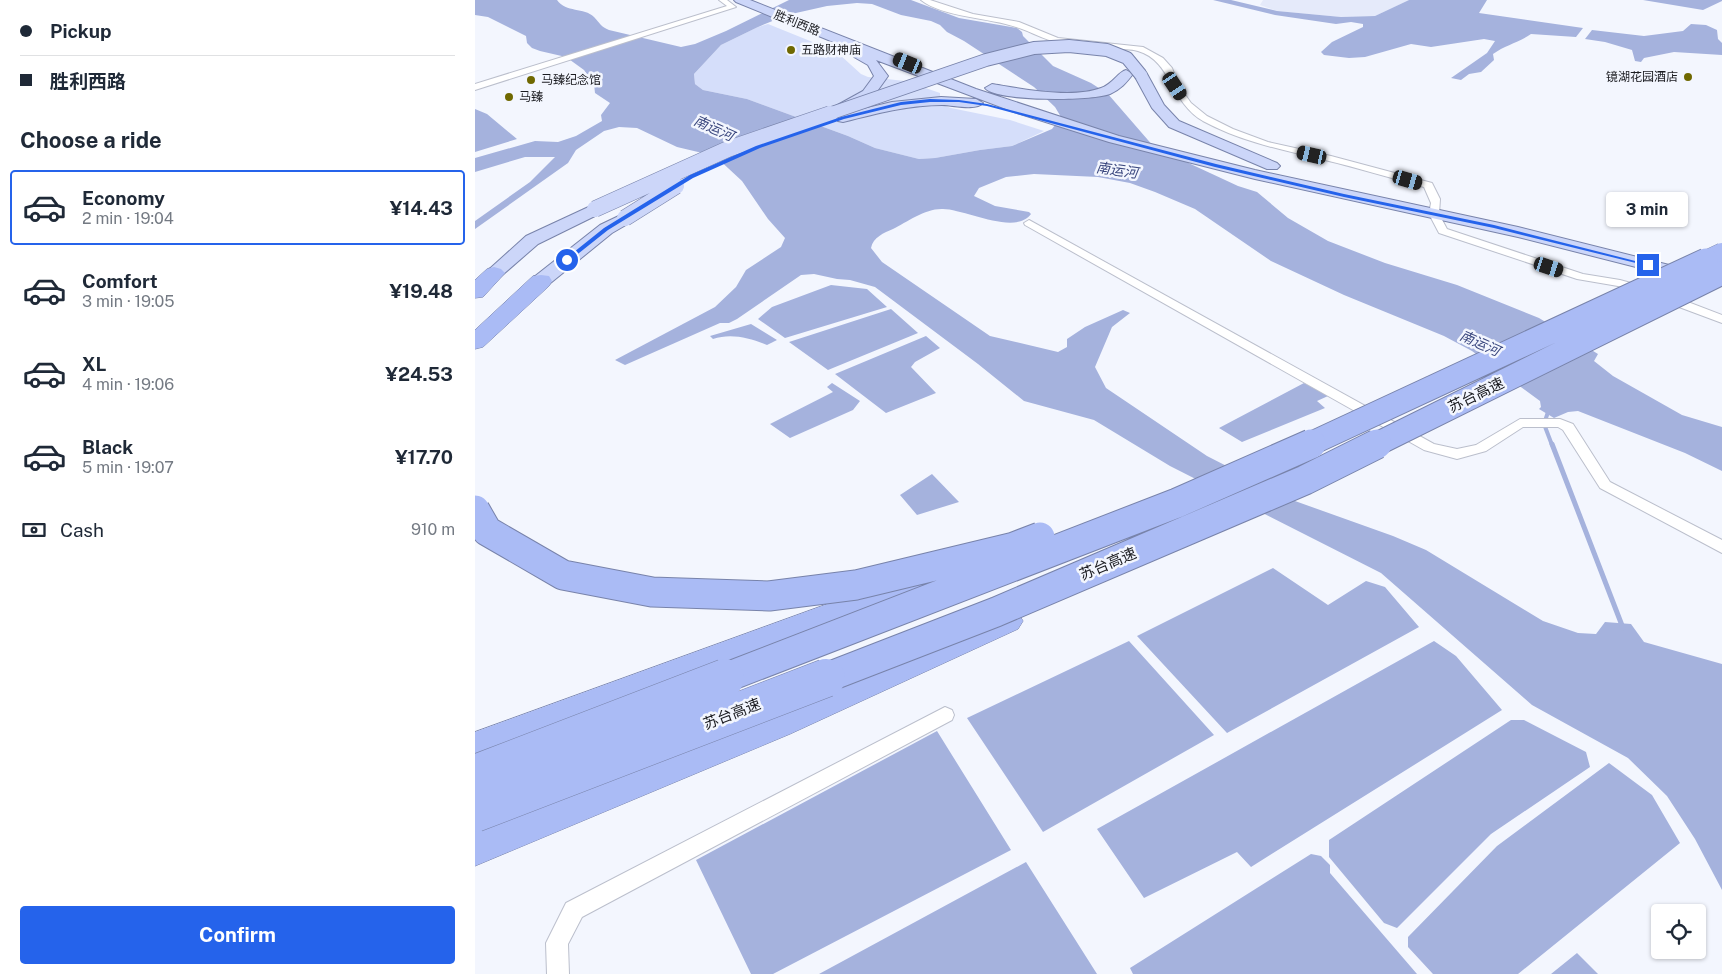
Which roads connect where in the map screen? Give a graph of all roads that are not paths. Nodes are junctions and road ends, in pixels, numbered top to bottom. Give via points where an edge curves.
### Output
1 (723, 0) edge
2 (740, 0) edge
3 (751, 0) edge
4 (925, 0) edge
5 (768, 9) junction
6 (786, 17) junction
7 (855, 42) junction
8 (475, 87) edge
9 (838, 116) junction
10 (1113, 138) junction
11 (1347, 191) junction
12 (1435, 212) junction
13 (1029, 223) dead end
14 (1722, 252) edge
15 (1722, 273) edge
16 (494, 274) joint
17 (1722, 279) edge
18 (541, 281) joint
19 (1722, 284) edge
20 (475, 292) edge
21 (1722, 319) edge
22 (475, 342) edge
23 (1493, 360) junction
24 (1305, 480) junction
25 (475, 510) edge
26 (1014, 547) junction
27 (1722, 547) edge
28 (945, 715) dead end
29 (475, 747) edge
30 (475, 774) edge
31 (475, 814) edge
32 (475, 848) edge
33 (558, 974) edge

1 - 8 street via 732,8
2 - 5 main road, 胜利西路
3 - 5 main road, 胜利西路
4 - 12 street via 972,16 1016,24 1057,40 1140,49 1160,60 1188,105 1204,118 1230,132 1265,144 1428,185 1436,196
5 - 6 main road, 胜利西路
6 - 7 main road, 胜利西路
6 - 9 main road, bridge via 810,33 866,57 876,65 881,76 868,94
6 - 10 main road, 胜利西路 via 953,87
7 - 9 main road, bridge via 990,87 1027,94 1055,96 1099,92 1117,87 1126,74 1125,66 1104,54 1087,50 1040,52 1007,58 916,93
7 - 11 main road, 胜利西路 via 1031,109 1208,159
9 - 10 main road via 930,100 959,101 987,105
9 - 11 main road, bridge via 999,55 1034,48 1092,48 1127,58 1141,75 1159,108 1175,124 1234,152
9 - 16 main road, bridge via 745,143 595,209 532,240
9 - 18 main road, bridge via 691,176 606,229
10 - 12 main road, 胜利西路 via 1215,166
11 - 12 main road, 胜利西路
12 - 17 main road, 胜利西路 via 1621,252
12 - 19 main road, 胜利西路
12 - 21 street via 1443,232 1581,277 1620,283
13 - 27 street via 1429,447 1457,454 1481,448 1520,423 1560,423 1568,427 1605,485
14 - 23 highway, 苏台高速, bridge
15 - 24 highway, 苏台高速, bridge
16 - 20 highway
18 - 22 highway
23 - 26 highway, bridge
23 - 30 highway, 苏台高速, bridge via 1177,503
24 - 31 highway, 苏台高速, bridge via 996,612
24 - 32 highway, bridge via 1015,618 787,720
25 - 26 highway, bridge via 487,531 563,575 652,592 769,596 856,585
26 - 29 highway, bridge
28 - 33 street via 574,910 557,943

